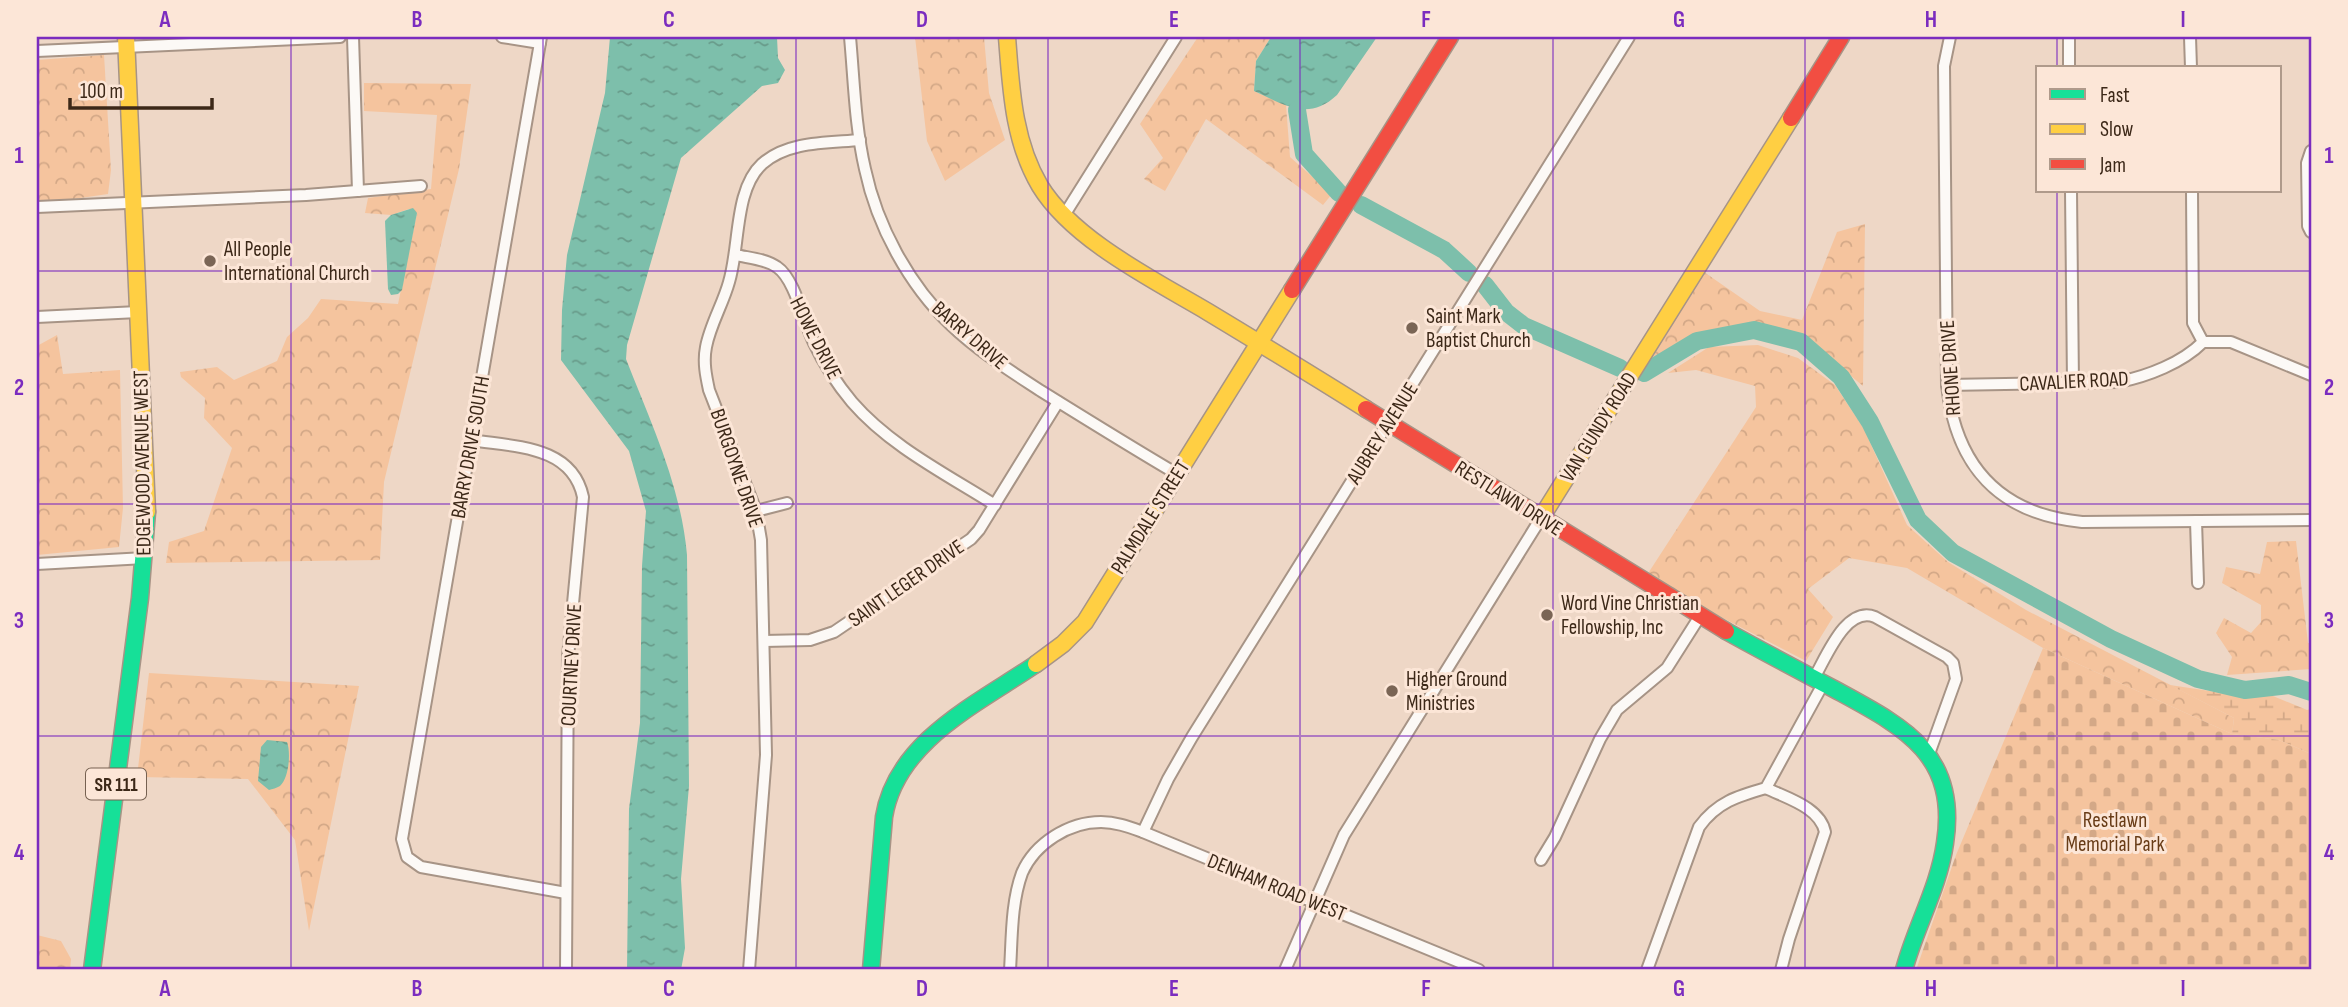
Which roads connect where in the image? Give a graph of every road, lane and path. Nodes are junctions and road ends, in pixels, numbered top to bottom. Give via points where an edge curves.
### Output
1 (340, 37) edge
2 (353, 37) edge
3 (502, 37) edge
4 (850, 37) edge
5 (1007, 37) edge
6 (1176, 37) edge
7 (1450, 37) edge
8 (1629, 37) edge
9 (1841, 37) edge
10 (1950, 37) edge
11 (2069, 37) edge
12 (2190, 37) edge
13 (541, 40) edge
14 (127, 41) edge
15 (37, 51) edge
16 (2069, 66) edge
17 (2190, 66) edge
18 (860, 140) junction
19 (2311, 151) edge
20 (421, 186) dead end
21 (358, 191) junction
22 (2071, 192) edge
23 (2192, 192) edge
24 (134, 201) junction
25 (37, 208) edge
26 (1063, 217) junction
27 (2311, 232) edge
28 (736, 256) junction
29 (138, 312) junction
30 (37, 317) edge
31 (1259, 342) junction
32 (2203, 342) junction
33 (2311, 375) edge
34 (2073, 383) junction
35 (1947, 385) junction
36 (1058, 402) junction
37 (1388, 422) junction
38 (471, 440) junction
39 (1177, 474) junction
40 (787, 503) dead end
41 (995, 505) junction
42 (755, 511) junction
43 (1541, 518) junction
44 (2311, 520) edge
45 (2196, 521) junction
46 (145, 558) junction
47 (37, 564) edge
48 (2199, 583) dead end
49 (1700, 616) junction
50 (764, 641) junction
51 (1819, 681) junction
52 (1929, 754) junction
53 (1766, 788) junction
54 (1143, 832) junction
55 (1541, 860) dead end
56 (566, 893) junction
57 (1314, 902) junction
58 (1464, 967) edge
59 (92, 970) edge
60 (566, 970) edge
61 (749, 970) edge
62 (871, 970) edge
63 (1010, 970) edge
64 (1285, 970) edge
65 (1479, 970) edge
66 (1647, 970) edge
67 (1781, 970) edge
68 (1904, 970) edge

1 - 14 street
2 - 21 street
3 - 13 street
4 - 18 street, BARRY DRIVE
5 - 26 street, RESTLAWN DRIVE via 1024,155 1043,194
6 - 26 street
7 - 31 street, PALMDALE STREET
8 - 37 street, AUBREY AVENUE
9 - 43 street, VAN GUNDY ROAD
10 - 35 street, RHONE DRIVE via 1944,66
11 - 16 street
12 - 17 street
13 - 38 street, BARRY DRIVE SOUTH
14 - 15 street
14 - 24 street, EDGEWOOD AVENUE WEST / SR 111
18 - 28 street, BURGOYNE DRIVE via 792,148 762,165 749,182 741,207
18 - 36 street, BARRY DRIVE via 877,208 919,288 966,338
19 - 27 street via 2306,163
20 - 21 street
21 - 24 street
22 - 34 street
23 - 32 street via 2193,323
24 - 25 street
24 - 29 street, EDGEWOOD AVENUE WEST / SR 111
26 - 31 street, RESTLAWN DRIVE
28 - 41 street, HOWE DRIVE via 769,263 785,274 826,367 870,421
28 - 42 street, BURGOYNE DRIVE via 704,360 709,390
29 - 30 street
29 - 46 street, EDGEWOOD AVENUE WEST / SR 111
31 - 37 street, RESTLAWN DRIVE
31 - 39 street, PALMDALE STREET
32 - 33 street via 2231,342
32 - 34 street, CAVALIER ROAD via 2190,355 2137,378
34 - 35 street, CAVALIER ROAD
35 - 45 street, RHONE DRIVE via 1963,450 1983,478 2024,508 2082,522
36 - 39 street, BARRY DRIVE
36 - 41 street, SAINT LEGER DRIVE
37 - 43 street, RESTLAWN DRIVE
37 - 54 street, AUBREY AVENUE via 1192,737
38 - 56 street, COURTNEY DRIVE via 558,458 575,475 583,497 568,657
38 - 56 street, BARRY DRIVE SOUTH via 402,839 407,857 421,867
39 - 62 street, PALMDALE STREET via 1076,633 937,732 903,768 886,809
40 - 42 street
41 - 50 street, SAINT LEGER DRIVE via 971,539 834,632 810,640
42 - 50 street, BURGOYNE DRIVE via 761,540
43 - 49 street, RESTLAWN DRIVE
43 - 57 street, VAN GUNDY ROAD via 1343,835
44 - 45 street, RHONE DRIVE
45 - 48 street
46 - 47 street
46 - 59 street, EDGEWOOD AVENUE WEST / SR 111
49 - 51 street, RESTLAWN DRIVE
49 - 55 street via 1667,668 1617,710
50 - 61 street, BURGOYNE DRIVE via 766,755
51 - 52 street, RESTLAWN DRIVE via 1905,731
51 - 52 street via 1845,626 1858,616 1875,617 1947,657 1956,679
51 - 53 street
52 - 68 street, RESTLAWN DRIVE via 1947,800 1948,838
53 - 66 street via 1723,803 1699,827
53 - 67 street via 1812,812 1825,832
54 - 57 street, DENHAM ROAD WEST
54 - 63 street, DENHAM ROAD WEST via 1102,822 1058,834 1035,853 1021,875 1015,902
56 - 60 street, COURTNEY DRIVE
57 - 58 street, DENHAM ROAD WEST
57 - 64 street, VAN GUNDY ROAD
58 - 65 street, DENHAM ROAD WEST

